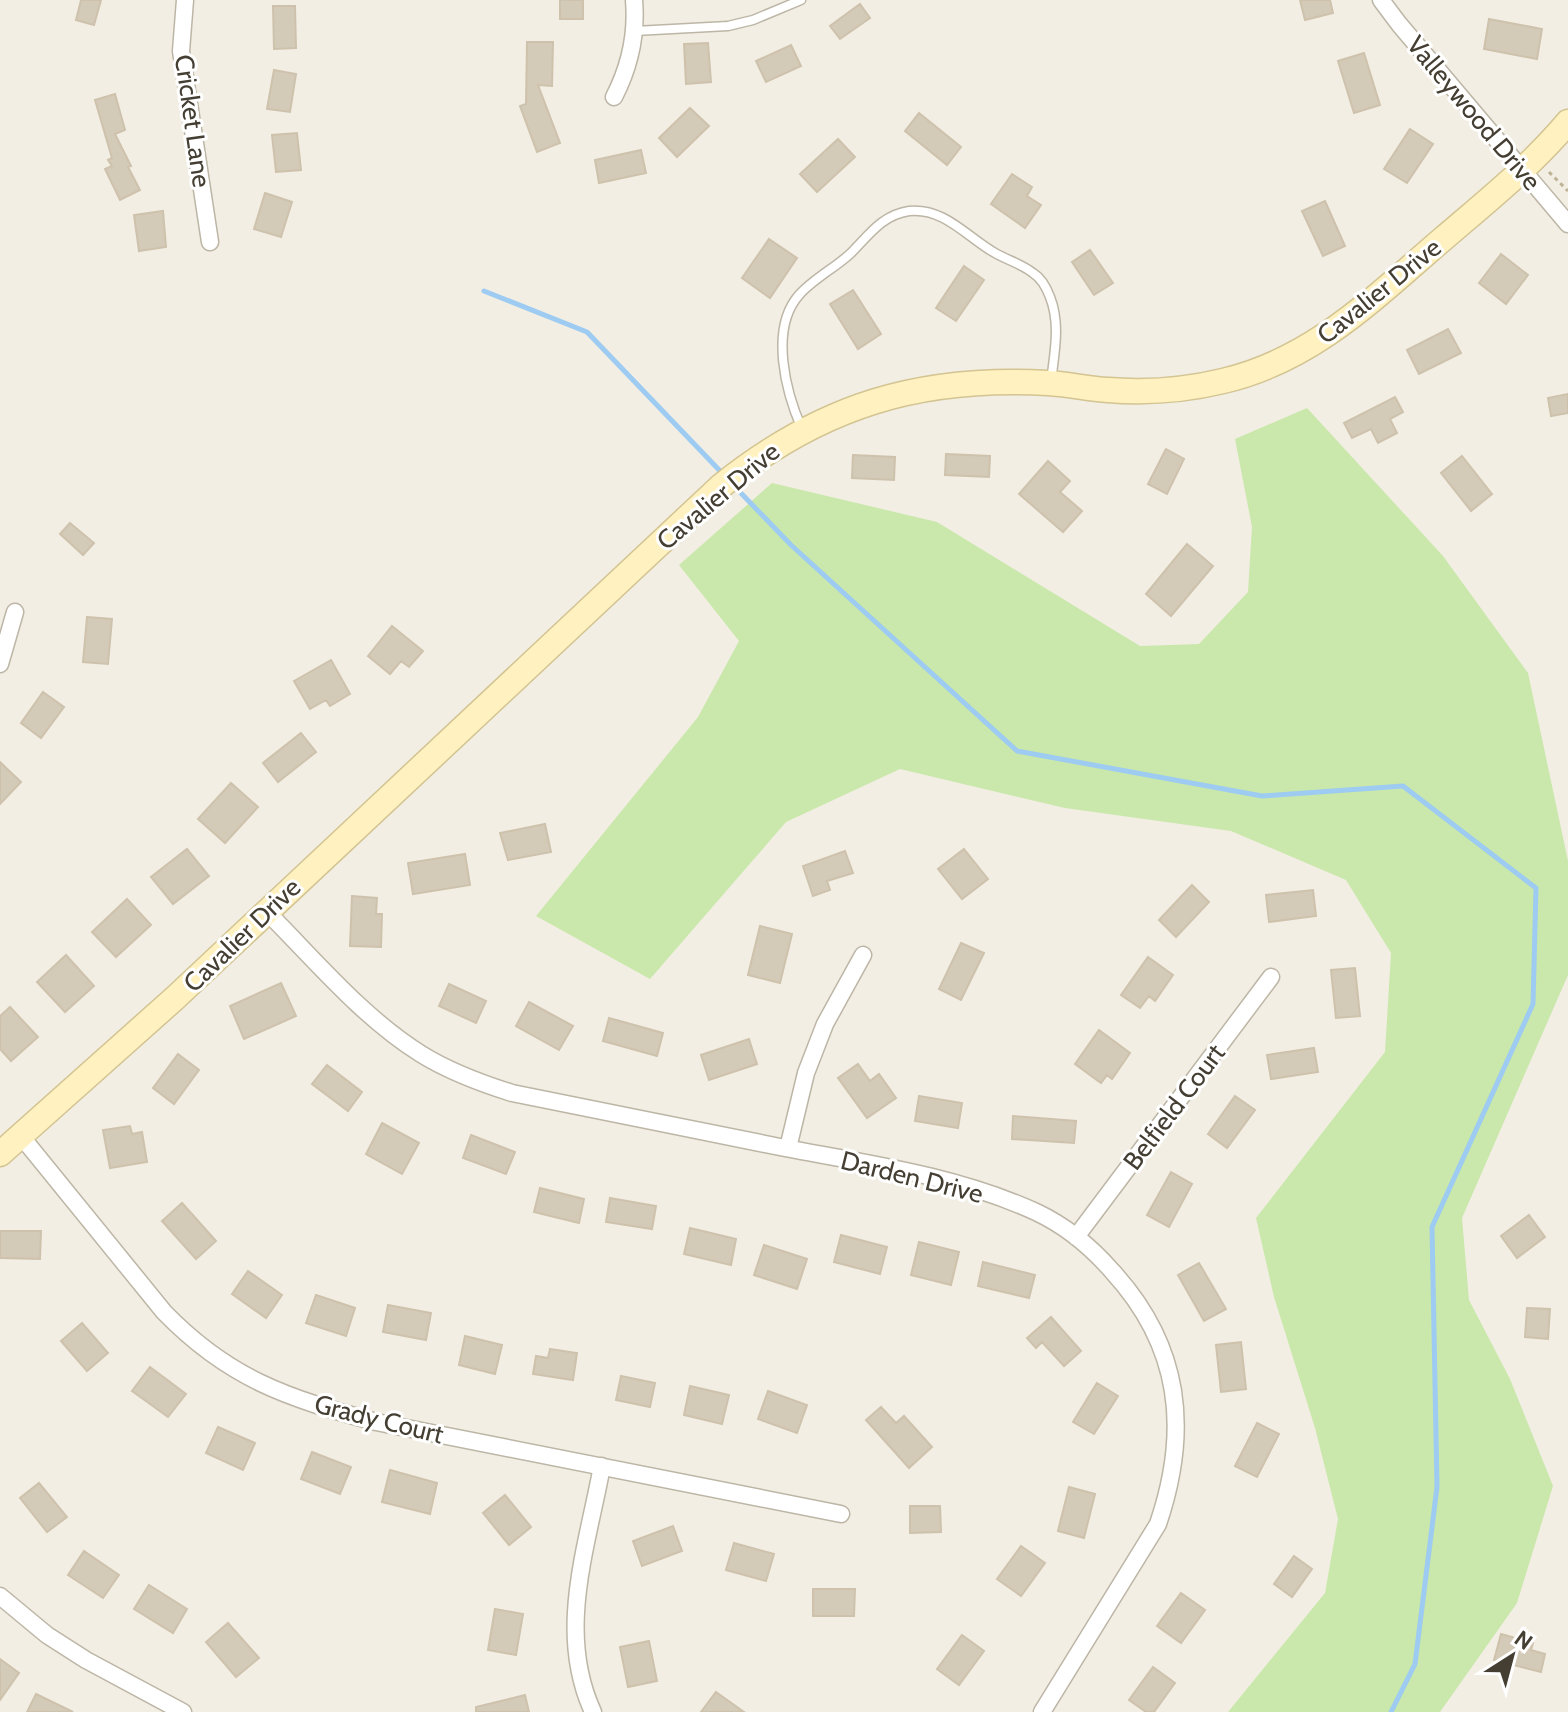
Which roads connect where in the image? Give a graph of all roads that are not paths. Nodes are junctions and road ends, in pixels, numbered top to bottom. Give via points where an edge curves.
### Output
1 (185, 0) edge
2 (634, 0) edge
3 (801, 0) edge
4 (1381, 0) edge
5 (635, 31) junction
6 (614, 97) dead end
7 (1568, 122) edge
8 (1529, 163) junction
9 (1568, 224) edge
10 (210, 242) dead end
11 (1051, 383) junction
12 (802, 430) junction
13 (15, 612) dead end
14 (0, 664) edge
15 (266, 911) junction
16 (863, 955) dead end
17 (1271, 977) dead end
18 (21, 1136) junction
19 (788, 1148) junction
20 (0, 1154) edge
21 (1076, 1237) junction
22 (602, 1466) junction
23 (841, 1514) dead end
24 (0, 1596) edge
25 (183, 1712) edge
26 (593, 1712) edge
27 (1042, 1712) edge

1 - 10 street, Cricket Lane via 181,51
2 - 5 street
3 - 5 lane via 728,26
4 - 8 street, Valleywood Drive
5 - 6 street
7 - 8 street, Cavalier Drive
8 - 9 street, Valleywood Drive
8 - 11 street, Cavalier Drive via 1372,302 1283,361 1186,388 1108,390
11 - 12 street, Cavalier Drive via 913,391 872,401
11 - 12 lane via 1055,312 1040,280 950,222 909,211 877,225 793,302 783,354 785,380
12 - 15 street, Cavalier Drive via 721,486
13 - 14 street
15 - 18 street, Cavalier Drive
15 - 19 street, Darden Drive via 392,1033 456,1073 512,1093
16 - 19 street via 825,1024 806,1073
17 - 21 street, Belfield Court
18 - 20 street, Cavalier Drive
18 - 22 street, Grady Court via 164,1312 214,1358 244,1376 376,1422
19 - 21 street, Darden Drive via 954,1183 1036,1212
21 - 27 street, Darden Drive via 1125,1285 1147,1317 1172,1378 1177,1436 1158,1524
22 - 23 street, Grady Court
22 - 26 street via 574,1615 578,1670
24 - 25 street via 86,1660

